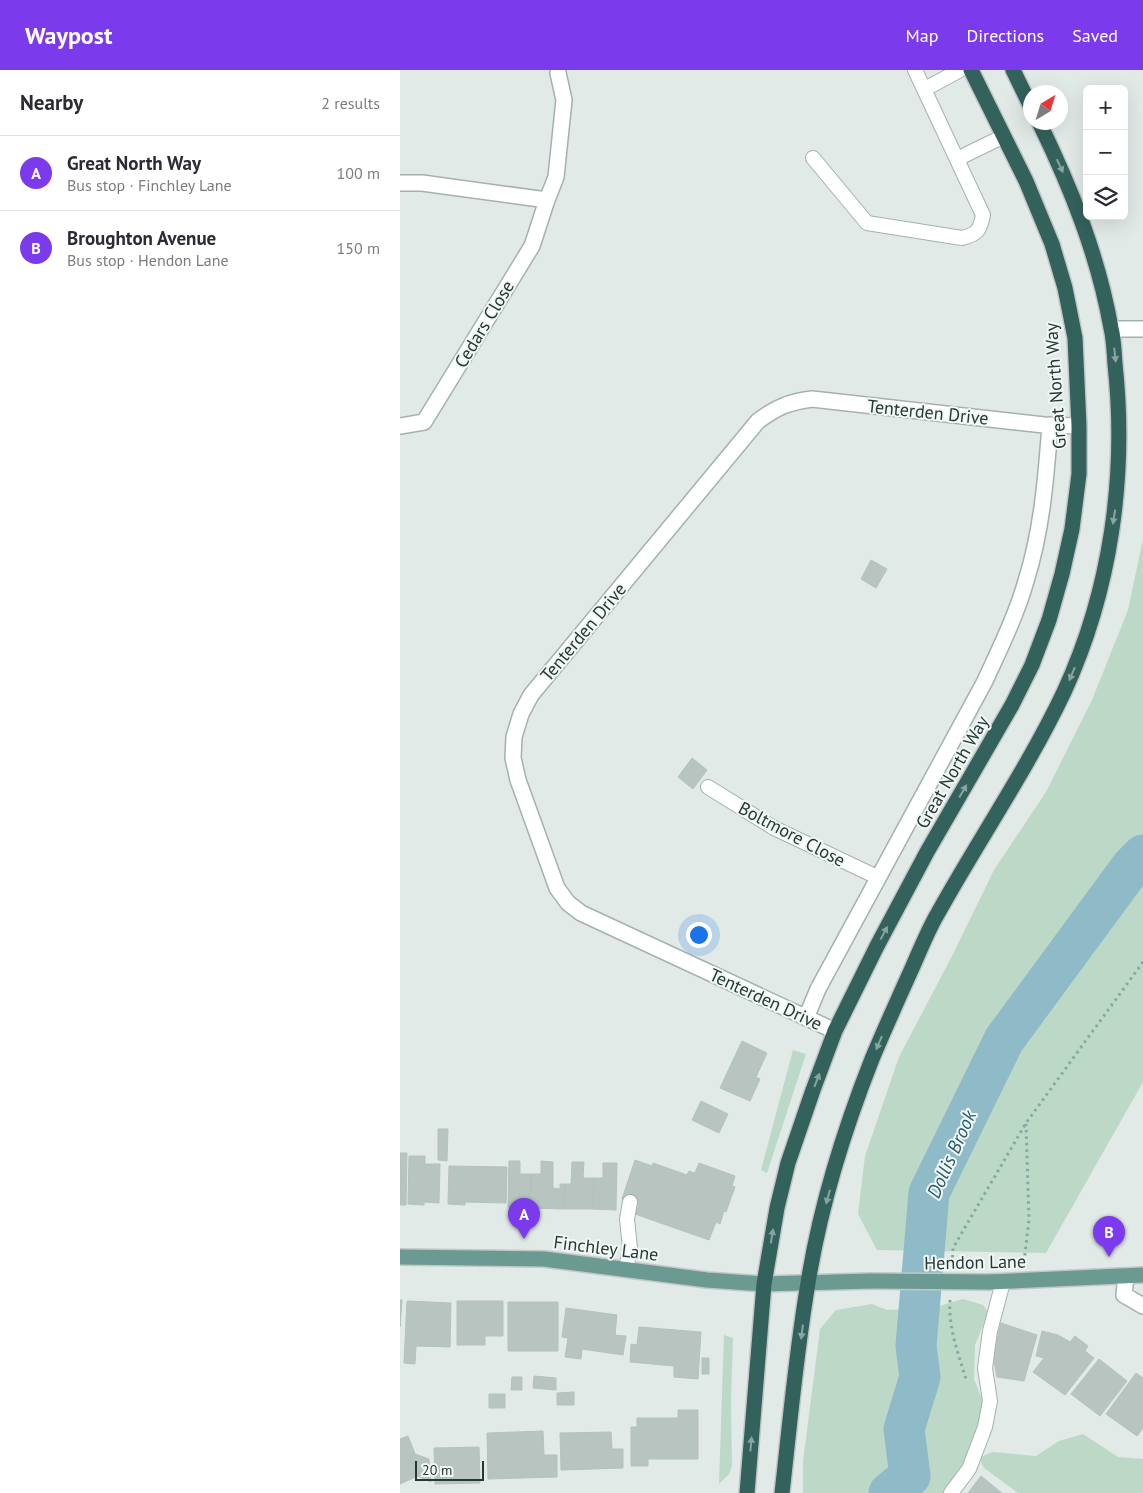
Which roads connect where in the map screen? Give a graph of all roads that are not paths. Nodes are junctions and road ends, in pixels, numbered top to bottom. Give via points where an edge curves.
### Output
1 (916, 70) edge
2 (960, 70) edge
3 (971, 70) edge
4 (1014, 70) edge
5 (558, 73) dead end
6 (924, 89) junction
7 (1023, 90) edge
8 (1043, 130) edge
9 (1004, 136) junction
10 (813, 158) dead end
11 (957, 159) junction
12 (400, 183) edge
13 (547, 200) junction
14 (1112, 329) junction
15 (1143, 329) edge
16 (1050, 425) junction
17 (400, 426) edge
18 (1079, 426) junction
19 (708, 788) dead end
20 (878, 877) junction
21 (806, 1018) junction
22 (835, 1031) junction
23 (630, 1202) dead end
24 (400, 1257) edge
25 (626, 1269) junction
26 (1143, 1275) edge
27 (1126, 1276) junction
28 (996, 1282) junction
29 (764, 1284) junction
30 (808, 1284) junction
31 (1143, 1306) edge
32 (747, 1493) edge
33 (782, 1493) edge
34 (951, 1493) edge

1 - 6 lane
2 - 6 lane
3 - 9 highway, Great North Way
4 - 7 highway
5 - 13 street, Cedars Close via 564,100 556,178
6 - 11 lane
8 -> 14 highway via 1080,213
9 - 11 lane
9 - 18 highway, Great North Way via 1052,244 1065,288 1075,338
10 - 11 lane via 867,223 962,238 973,236 981,227 983,214
12 - 13 street via 422,183
13 - 17 street, Cedars Close via 532,246 424,422
14 - 15 street
14 -> 30 highway via 1120,434 1117,498 1093,616 1078,660 1045,730 936,917 898,998 842,1144 818,1232
16 - 18 street, Tenterden Drive
16 - 20 street, Great North Way via 1046,487 1036,539 1026,581 1007,635
16 - 21 street, Tenterden Drive via 812,399 775,409 752,428 531,695 521,714 514,737 513,758 518,780 557,888 568,903 581,913
22 -> 18 highway, Great North Way via 927,852 1032,666 1049,620 1072,530 1079,474
19 - 20 lane, Boltmore Close via 774,828
20 - 21 street, Great North Way via 818,989
21 - 22 street, Tenterden Drive
29 -> 22 highway, Great North Way via 776,1208 788,1163
23 - 25 lane via 627,1219 630,1248
24 - 25 main road, Finchley Lane via 544,1259
25 - 29 main road, Finchley Lane
26 - 27 main road, Hendon Lane
27 - 28 main road, Hendon Lane
27 - 31 street via 1124,1295
28 - 30 main road, Hendon Lane, bridge
28 - 34 lane via 985,1368 990,1401 985,1427 969,1469
29 - 30 main road, Finchley Lane
32 -> 29 highway, Great North Way
30 -> 33 highway

